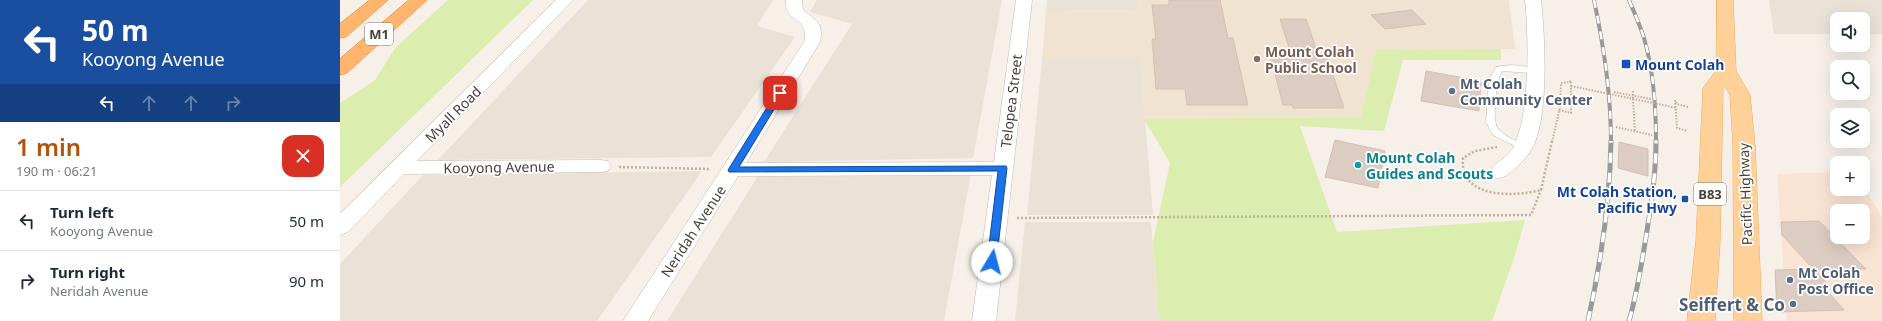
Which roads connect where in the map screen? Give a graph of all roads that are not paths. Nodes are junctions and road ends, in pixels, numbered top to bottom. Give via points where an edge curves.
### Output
1 (380, 0) edge
2 (419, 0) edge
3 (565, 0) edge
4 (794, 0) edge
5 (1024, 0) edge
6 (1532, 0) edge
7 (1725, 0) edge
8 (340, 33) edge
9 (340, 69) edge
10 (1536, 71) junction
11 (1726, 71) junction
12 (1523, 147) junction
13 (600, 166) road end
14 (398, 168) junction
15 (1003, 168) junction
16 (732, 170) junction
17 (1499, 172) dead end
18 (340, 227) edge
19 (635, 321) edge
20 (984, 321) edge
21 (1701, 321) edge
22 (1748, 321) edge

1 - 8 highway, M1
2 - 9 highway, M1
3 - 14 street, Myall Road
4 - 16 street, Neridah Avenue via 795,12 813,25 815,33 812,42
5 - 15 street, Telopea Street
6 - 10 street
7 - 11 main road, Pacific Highway / B83
10 - 12 street via 1527,136
10 - 12 lane via 1505,67 1494,75 1489,118 1491,126 1499,135
11 - 21 main road, B83 via 1713,88 1709,218
11 - 22 main road, Pacific Highway / B83 via 1740,95 1744,145
12 - 17 street
13 - 14 street, Kooyong Avenue
14 - 18 street, Myall Road
15 - 16 street
15 - 20 street, Telopea Street
16 - 19 street, Neridah Avenue

